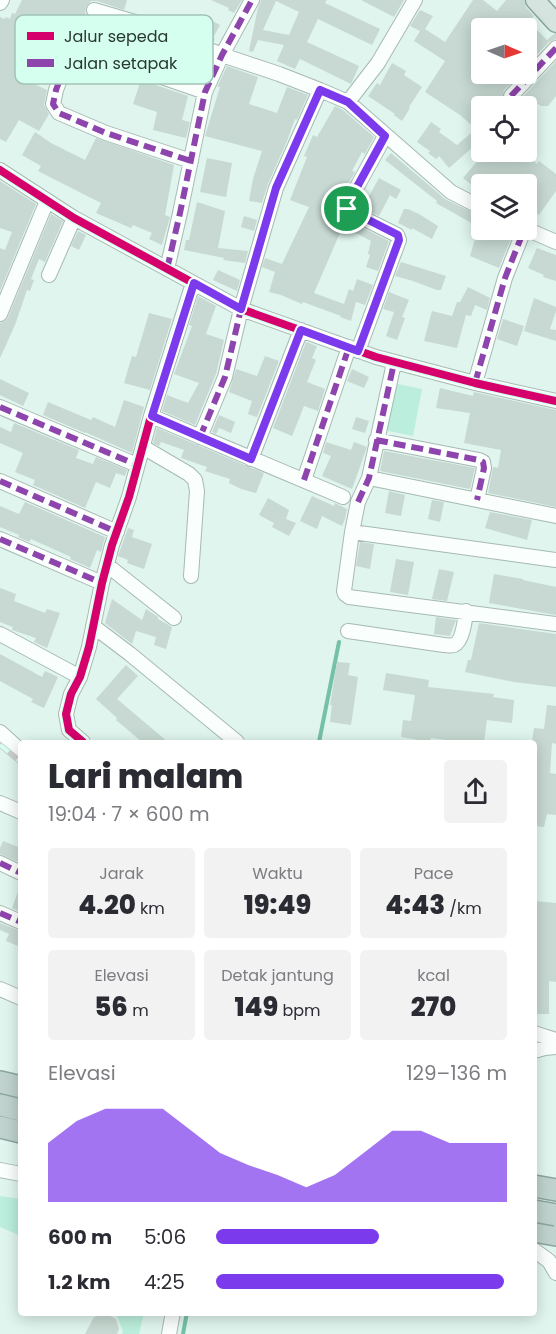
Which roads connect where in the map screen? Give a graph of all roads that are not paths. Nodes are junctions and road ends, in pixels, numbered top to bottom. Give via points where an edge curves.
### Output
1 (252, 0) edge
2 (415, 0) edge
3 (535, 0) edge
4 (94, 10) dead end
5 (111, 15) edge
6 (556, 23) edge
7 (556, 48) edge
8 (213, 51) edge
9 (222, 55) junction
10 (213, 75) edge
11 (58, 84) edge
12 (181, 84) edge
13 (209, 84) edge
14 (320, 90) junction
15 (205, 92) junction
16 (511, 96) dead end
17 (348, 102) junction
18 (385, 136) junction
19 (191, 161) junction
20 (0, 170) edge
21 (47, 201) junction
22 (471, 202) edge
23 (74, 218) junction
24 (537, 234) edge
25 (521, 240) edge
26 (556, 242) edge
27 (167, 268) junction
28 (49, 275) dead end
29 (194, 283) junction
30 (241, 309) junction
31 (0, 314) edge
32 (301, 330) junction
33 (354, 349) junction
34 (394, 363) junction
35 (475, 383) junction
36 (556, 401) edge
37 (0, 407) edge
38 (152, 416) junction
39 (200, 437) junction
40 (376, 440) junction
41 (143, 447) junction
42 (251, 459) junction
43 (137, 465) junction
44 (369, 478) junction
45 (304, 480) junction
46 (0, 481) edge
47 (343, 497) dead end
48 (477, 500) junction
49 (556, 516) edge
50 (117, 532) junction
51 (352, 532) junction
52 (0, 539) edge
53 (556, 560) edge
54 (107, 565) junction
55 (191, 576) dead end
56 (102, 583) junction
57 (466, 611) junction
58 (174, 618) dead end
59 (556, 624) edge
60 (93, 626) junction
61 (348, 632) dead end
62 (0, 634) edge
63 (80, 677) junction
64 (0, 732) edge
65 (81, 740) edge
66 (235, 740) edge
67 (18, 748) edge
68 (0, 803) edge
69 (18, 811) edge
70 (0, 863) edge
71 (18, 872) edge
72 (0, 913) edge
73 (18, 921) edge
74 (0, 989) edge
75 (18, 997) edge
76 (537, 1034) edge
77 (556, 1040) edge
78 (556, 1047) edge
79 (537, 1050) edge
80 (0, 1082) edge
81 (18, 1086) edge
82 (0, 1105) edge
83 (18, 1109) edge
84 (0, 1127) edge
85 (18, 1131) edge
86 (0, 1170) edge
87 (18, 1173) edge
88 (537, 1187) edge
89 (556, 1190) edge
90 (537, 1212) edge
91 (556, 1215) edge
92 (537, 1232) edge
93 (556, 1235) edge
94 (537, 1252) edge
95 (556, 1273) edge
96 (172, 1316) edge
97 (169, 1334) edge

1 - 9 street
2 - 17 street via 378,63
3 - 6 main road
4 - 5 street
7 - 16 street
8 - 9 street
9 - 10 street
9 - 14 street
11 - 19 street via 53,104 59,113
12 - 15 street
13 - 15 street
14 - 17 street
14 - 30 street via 276,188
15 - 19 street
17 - 18 street
18 - 22 street via 451,192
18 - 33 street via 347,209 398,235 399,240
19 - 27 street
20 - 21 street
21 - 23 street
21 - 31 street
23 - 27 street
23 - 28 street
24 - 26 street
25 - 35 street via 505,278
27 - 29 street
29 - 30 street
29 - 38 street
30 - 32 street
30 - 39 street via 225,377
32 - 33 street
32 - 42 street
33 - 34 street
33 - 45 street
34 - 35 street
34 - 40 street
35 - 36 street
37 - 43 street
38 - 39 street
38 - 41 street
39 - 42 street
40 - 44 street
40 - 48 street via 483,462
41 - 43 street
41 - 55 street via 195,480
42 - 45 street
43 - 50 street
44 - 48 street
44 - 51 street via 358,502
45 - 47 street
46 - 50 street
48 - 49 street
50 - 54 street
51 - 53 street
51 - 57 street via 344,591 349,597
52 - 56 street
54 - 56 street
54 - 58 street
56 - 60 street
57 - 59 street
57 - 61 street via 459,641 454,645
60 - 63 street
60 - 66 street
62 - 63 street
63 - 65 street via 66,714 69,730
64 - 67 street
68 - 69 street
70 - 71 street
72 - 73 street
74 - 75 street
76 - 77 street
78 - 79 street
80 - 81 highway
82 - 83 highway
84 - 85 highway
86 - 87 street
88 - 89 highway
90 - 91 highway, bridge
92 - 93 highway
94 - 95 street
96 - 97 street

